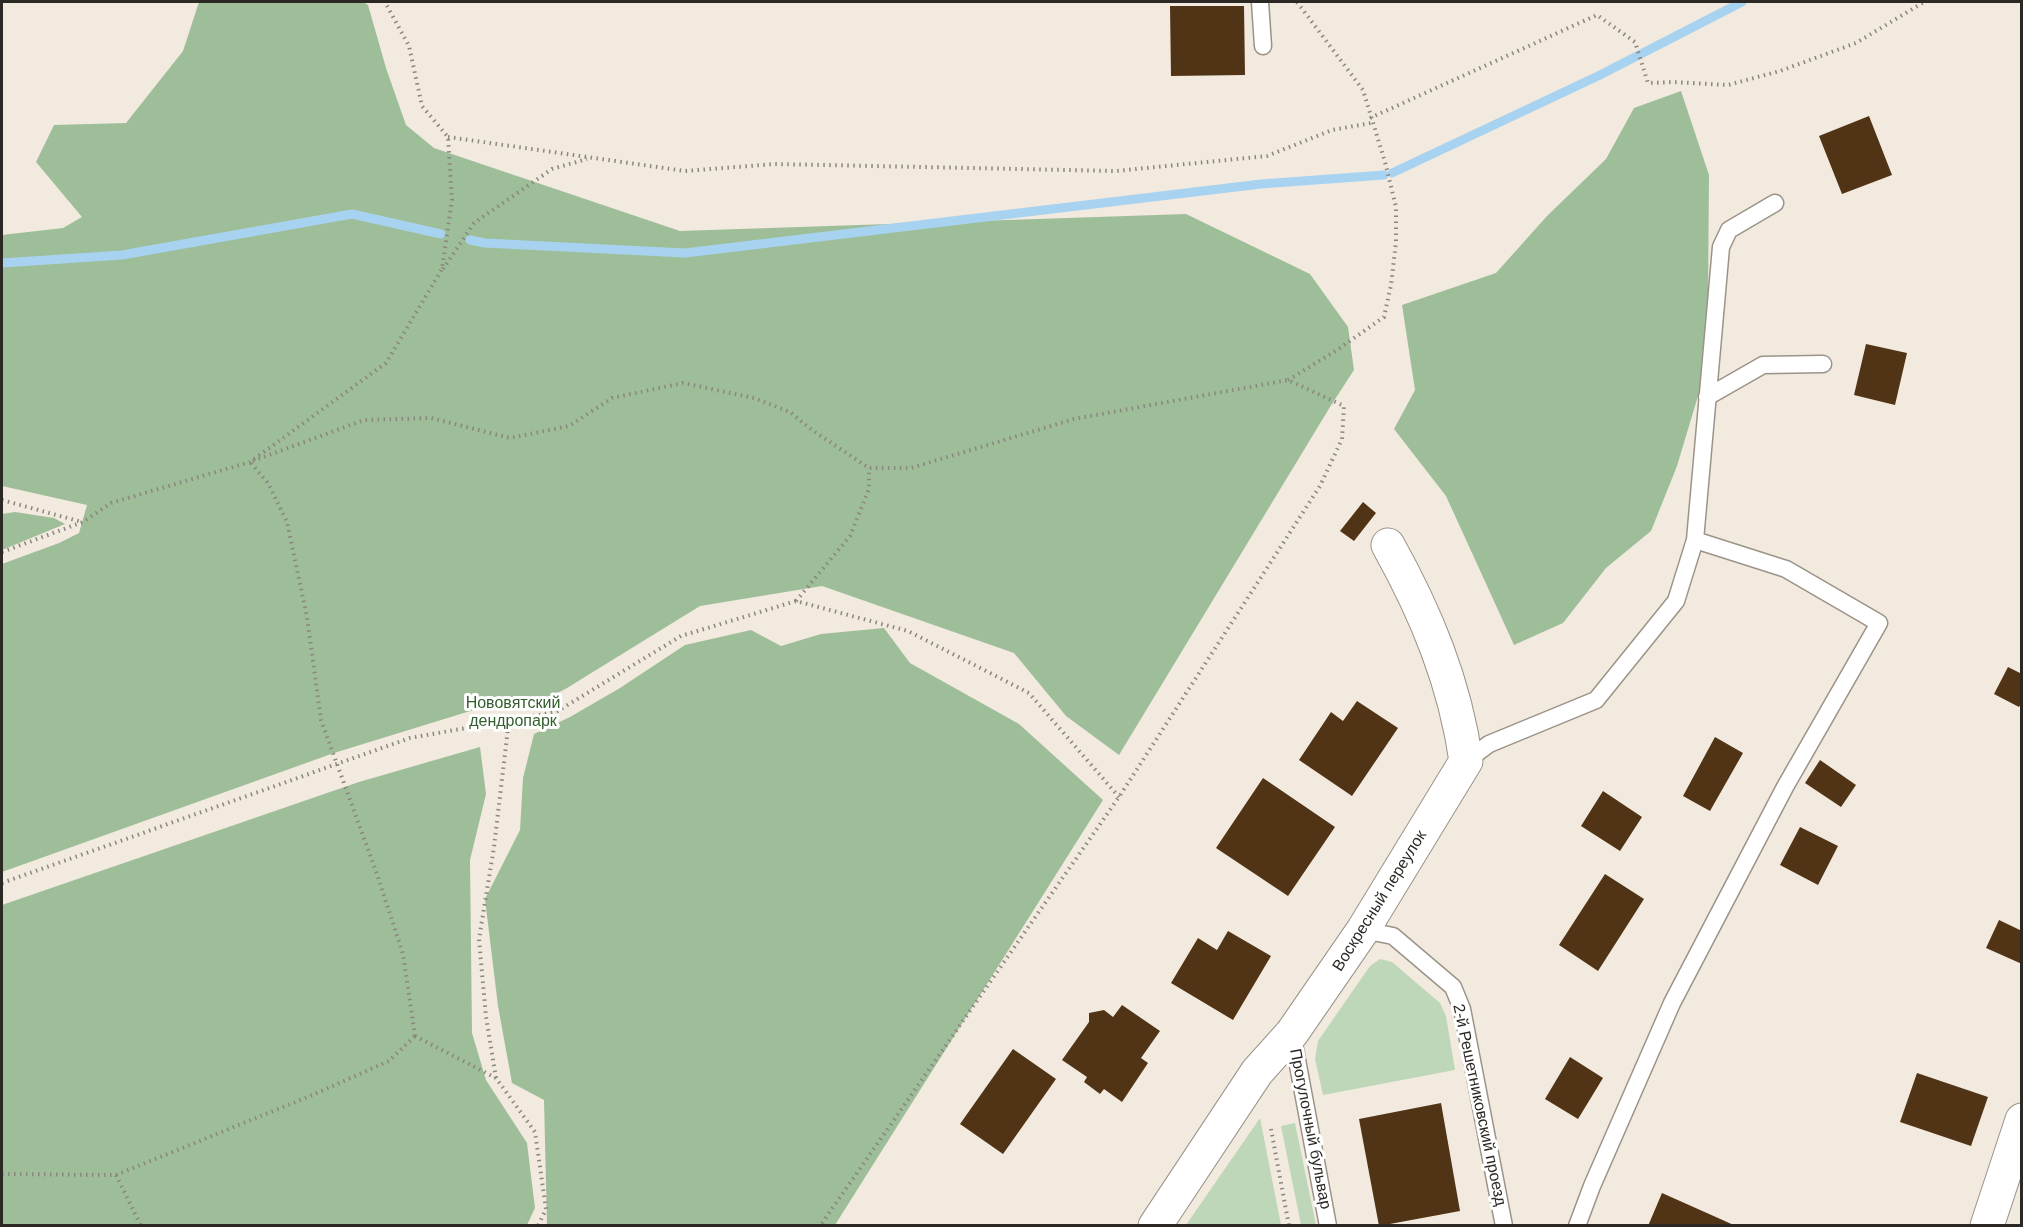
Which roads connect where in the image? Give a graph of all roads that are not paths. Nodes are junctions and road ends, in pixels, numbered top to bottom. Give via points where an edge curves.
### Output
1 (1260, 2) edge
2 (1263, 46) dead end
3 (1774, 203) dead end
4 (1823, 364) dead end
5 (1707, 397) junction
6 (1695, 540) junction
7 (1388, 545) dead end
8 (1466, 761) junction
9 (1363, 930) junction
10 (1292, 1033) junction
11 (2022, 1120) edge
12 (1155, 1226) edge
13 (1328, 1226) edge
14 (1504, 1226) edge
15 (1577, 1226) edge
16 (1987, 1226) edge

1 - 2 lane
3 - 5 lane via 1729,230 1721,247
4 - 5 lane via 1763,365
5 - 6 lane
6 - 8 lane via 1676,600 1596,700 1489,744
6 - 15 lane via 1786,569 1879,623 1785,788 1672,1003
7 - 8 street via 1434,639 1453,694
8 - 9 street, Воскресный переулок
9 - 10 street, Воскресный переулок
9 - 14 lane, 2-й Решетниковский проезд via 1393,936 1453,987 1462,1009
10 - 12 street, Воскресный переулок via 1257,1072
10 - 13 lane, Прогулочный бульвар
11 - 16 street

